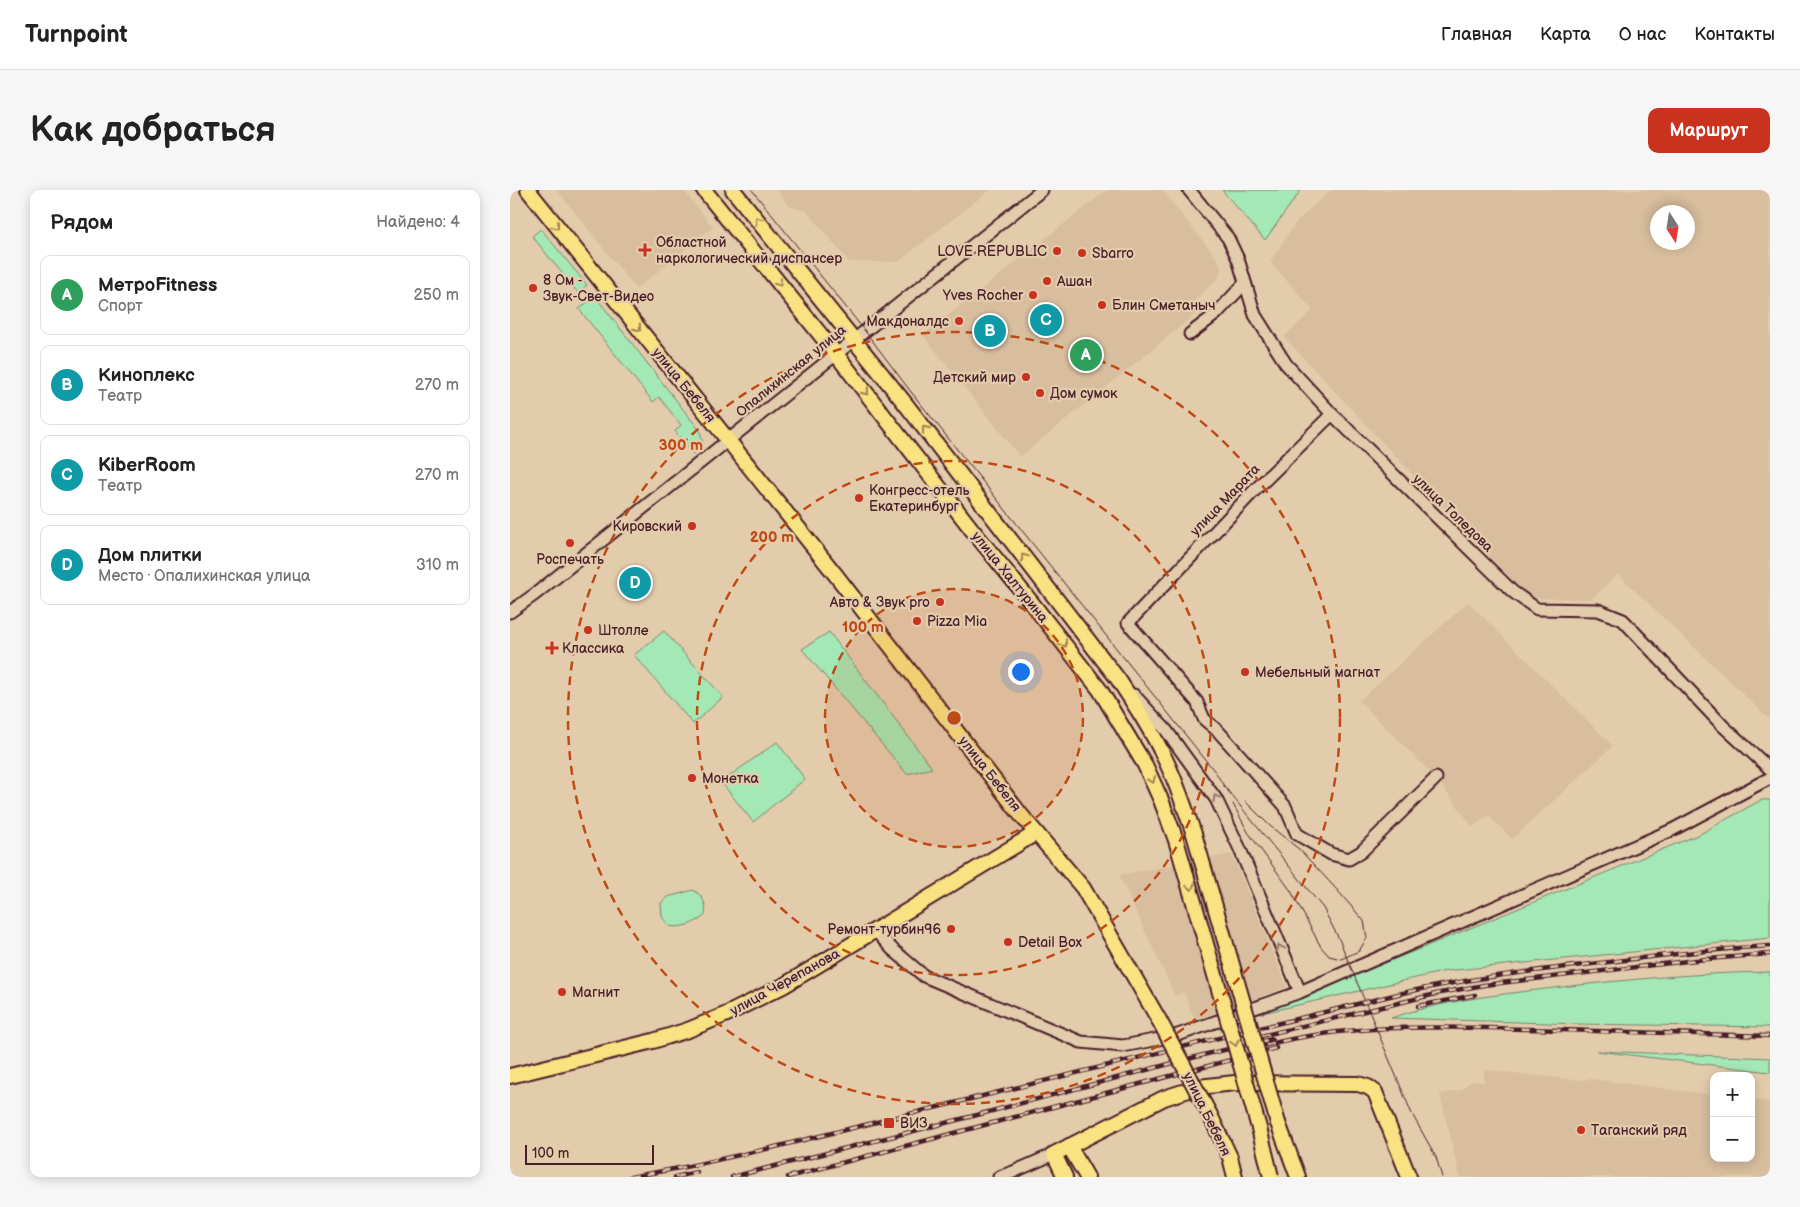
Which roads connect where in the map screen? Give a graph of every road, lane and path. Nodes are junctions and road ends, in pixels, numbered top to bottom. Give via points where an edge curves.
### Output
1 (528, 190) edge
2 (704, 190) edge
3 (734, 190) edge
4 (1042, 190) edge
5 (1189, 190) edge
6 (1245, 283) junction
7 (1190, 334) dead end
8 (854, 339) junction
9 (836, 354) junction
10 (1332, 414) junction
11 (728, 440) junction
12 (510, 612) edge
13 (1118, 678) junction
14 (1770, 769) edge
15 (1436, 778) dead end
16 (1770, 778) edge
17 (1036, 833) junction
18 (875, 930) junction
19 (1300, 992) junction
20 (510, 1076) edge
21 (1278, 1123) junction
22 (1069, 1146) junction
23 (1054, 1154) junction
24 (1235, 1176) edge
25 (999, 1177) edge
26 (1065, 1177) edge
27 (1087, 1177) edge
28 (1271, 1177) edge
29 (1291, 1177) edge
30 (1298, 1177) edge
31 (1409, 1177) edge

1 -> 11 main road, улица Бебеля
2 -> 9 main road, улица Халтурина
8 -> 3 main road, улица Халтурина
4 - 8 street, Опалихинская улица
5 - 6 street, улица Толедова via 1228,238
6 - 7 street via 1216,314
6 - 10 street, улица Толедова via 1255,315 1286,364
8 - 9 street, Опалихинская улица
13 -> 8 main road, улица Халтурина
9 - 11 street, Опалихинская улица
9 -> 28 main road, улица Халтурина, bridge via 1100,690 1145,765 1176,840 1260,1128
10 - 14 street, улица Толедова via 1513,592 1537,609 1598,610 1624,620 1724,726
10 - 15 street, улица Марата via 1128,623 1197,702 1204,719 1285,806 1297,834 1331,854 1349,859 1361,852
11 - 12 street, Опалихинская улица
11 - 17 main road, улица Бебеля
19 -> 13 street via 1240,847 1216,798 1166,730
13 - 21 main road, улица Халтурина, bridge via 1165,757 1180,793
16 - 19 street via 1672,830
17 - 18 main road, улица Черепанова
17 - 24 main road, улица Бебеля, bridge via 1083,888 1210,1115 1230,1157
18 - 19 street via 924,976 1081,1042 1123,1046 1175,1036
18 - 20 main road, улица Черепанова via 783,986 688,1030
21 - 29 main road
21 - 30 main road
22 - 23 main road
22 - 27 main road
22 - 31 main road via 1164,1098 1198,1087 1234,1083 1358,1084 1375,1092
23 - 25 street
23 - 26 main road

